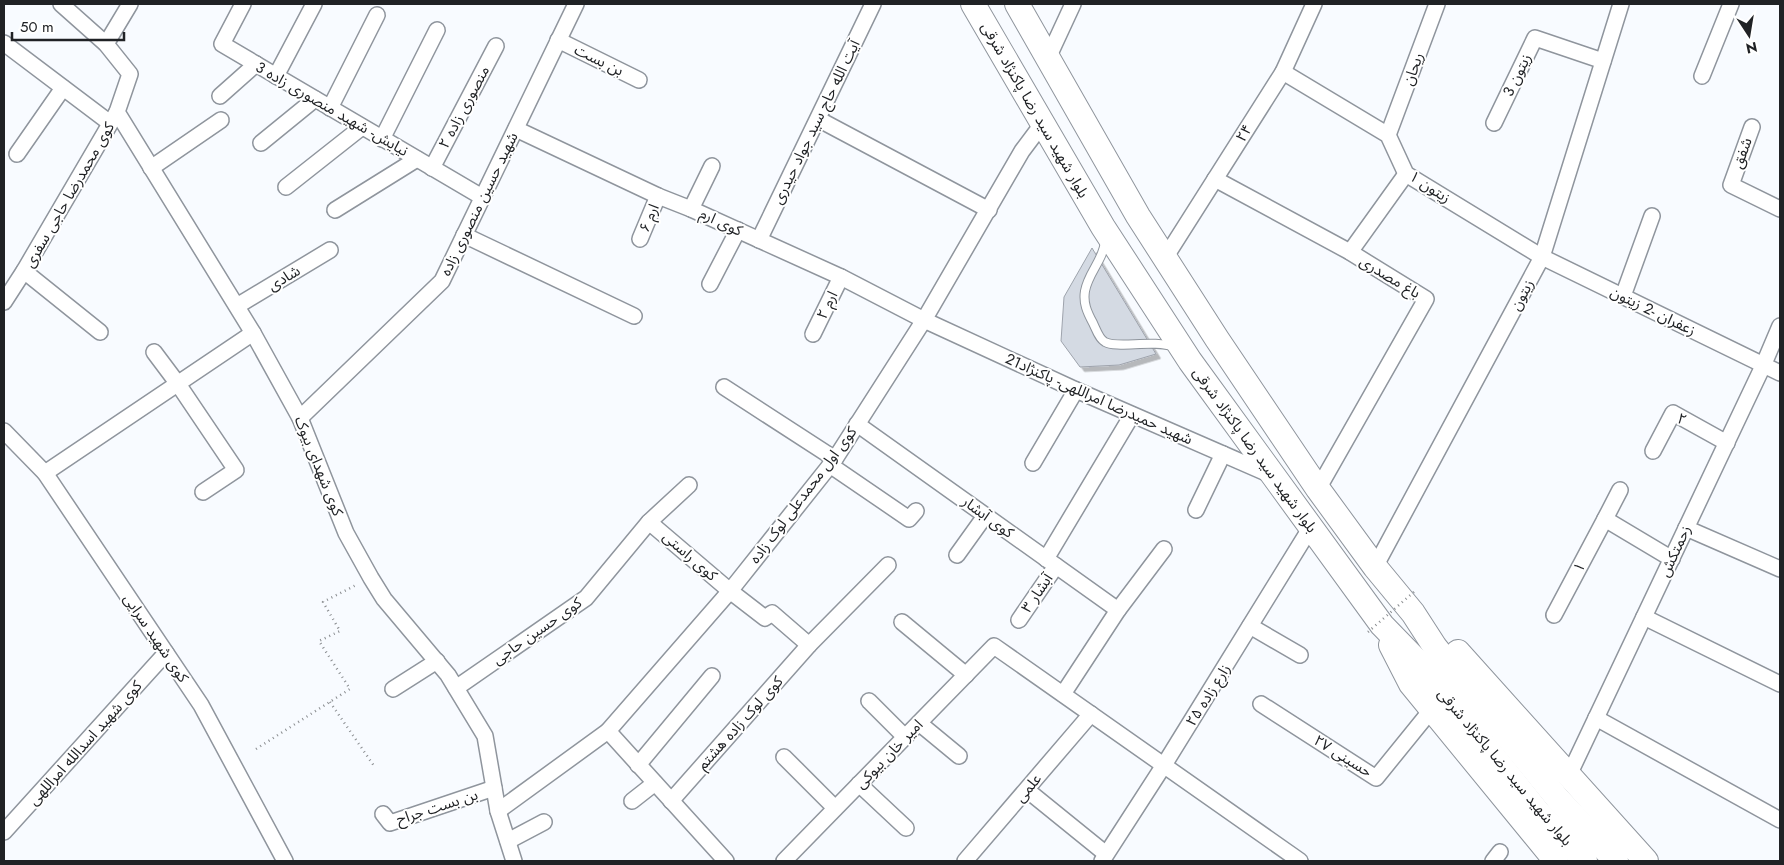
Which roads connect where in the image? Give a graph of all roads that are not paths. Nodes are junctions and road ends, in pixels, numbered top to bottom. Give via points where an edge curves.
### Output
1 (61, 4) edge
2 (130, 4) edge
3 (243, 4) edge
4 (314, 4) edge
5 (576, 4) edge
6 (873, 4) edge
7 (973, 4) edge
8 (1017, 4) edge
9 (1073, 4) edge
10 (1314, 4) edge
11 (1437, 4) edge
12 (1621, 4) edge
13 (1731, 4) edge
14 (377, 15) dead end
15 (437, 30) dead end
16 (558, 40) junction
17 (4, 43) edge
18 (106, 44) junction
19 (496, 46) dead end
20 (1048, 58) junction
21 (1603, 61) junction
22 (256, 64) junction
23 (1283, 72) junction
24 (276, 76) junction
25 (1702, 76) dead end
26 (639, 80) dead end
27 (63, 88) junction
28 (220, 96) dead end
29 (314, 99) junction
30 (330, 108) junction
31 (114, 117) junction
32 (818, 119) junction
33 (221, 120) dead end
34 (1042, 123) junction
35 (1494, 123) dead end
36 (362, 127) junction
37 (1752, 127) dead end
38 (516, 128) junction
39 (1388, 135) junction
40 (382, 138) junction
41 (261, 143) dead end
42 (16, 154) dead end
43 (417, 159) junction
44 (712, 166) dead end
45 (151, 168) junction
46 (432, 168) junction
47 (1406, 174) junction
48 (1215, 179) junction
49 (286, 187) dead end
50 (658, 196) junction
51 (482, 198) junction
52 (1780, 208) edge
53 (692, 209) junction
54 (334, 210) dead end
55 (989, 210) junction
56 (1652, 216) dead end
57 (1103, 227) junction
58 (738, 230) junction
59 (464, 235) junction
60 (640, 239) dead end
61 (759, 240) junction
62 (330, 250) dead end
63 (1350, 252) junction
64 (1542, 257) junction
65 (1165, 258) junction
66 (24, 271) junction
67 (841, 277) junction
68 (710, 284) dead end
69 (1623, 296) junction
70 (4, 302) edge
71 (237, 306) junction
72 (634, 316) dead end
73 (924, 320) junction
74 (1780, 326) edge
75 (100, 332) dead end
76 (253, 333) junction
77 (812, 334) dead end
78 (154, 352) dead end
79 (1186, 355) junction
80 (1763, 366) junction
81 (1780, 373) edge
82 (178, 384) junction
83 (724, 387) dead end
84 (1076, 390) junction
85 (1132, 415) junction
86 (300, 418) junction
87 (858, 424) junction
88 (4, 431) edge
89 (1727, 443) junction
90 (1653, 451) dead end
91 (1223, 454) junction
92 (832, 462) junction
93 (1033, 463) dead end
94 (46, 473) junction
95 (1275, 477) junction
96 (688, 485) dead end
97 (1318, 489) junction
98 (1620, 490) dead end
99 (203, 492) dead end
100 (1196, 510) dead end
101 (916, 511) dead end
102 (985, 516) junction
103 (1605, 519) junction
104 (649, 522) junction
105 (1311, 527) junction
106 (1686, 528) junction
107 (1164, 550) dead end
108 (957, 555) dead end
109 (1672, 559) junction
110 (1051, 562) junction
111 (888, 565) dead end
112 (1375, 567) junction
113 (1780, 569) edge
114 (730, 591) junction
115 (1411, 598) junction
116 (1118, 610) junction
117 (1554, 615) dead end
118 (1644, 617) junction
119 (1019, 620) dead end
120 (902, 622) dead end
121 (1250, 626) junction
122 (1374, 627) junction
123 (809, 645) junction
124 (166, 653) junction
125 (1300, 655) dead end
126 (437, 661) junction
127 (966, 675) junction
128 (712, 676) dead end
129 (1780, 684) edge
130 (456, 688) junction
131 (393, 689) dead end
132 (1063, 694) junction
133 (869, 701) dead end
134 (1261, 704) dead end
135 (1432, 709) junction
136 (1090, 714) junction
137 (1596, 718) junction
138 (919, 723) junction
139 (608, 731) junction
140 (905, 737) junction
141 (959, 756) dead end
142 (784, 757) dead end
143 (638, 765) junction
144 (1164, 765) junction
145 (1569, 775) junction
146 (655, 783) junction
147 (859, 784) junction
148 (494, 788) junction
149 (1026, 790) junction
150 (632, 801) dead end
151 (671, 801) junction
152 (835, 808) junction
153 (498, 811) junction
154 (383, 814) dead end
155 (1780, 820) edge
156 (544, 822) dead end
157 (906, 828) dead end
158 (4, 832) edge
159 (508, 841) junction
160 (1282, 856) edge
161 (1104, 858) edge
162 (284, 861) edge
163 (514, 861) edge
164 (726, 861) edge
165 (784, 861) edge
166 (965, 861) edge
167 (1300, 861) edge
168 (1556, 861) edge
169 (1585, 861) edge
170 (1616, 861) edge
171 (1646, 861) edge

1 - 18 street
2 - 18 street
3 - 22 street, نیایش- شهید منصوری زاده 3 via 222,44
4 - 24 street
5 - 16 street, شهید حسین منصوری زاده
6 - 32 street, آیت الله حاج سید جواد حیدری
7 - 34 main road, بلوار شهید سید رضا پاکنژاد شرقی
8 - 20 main road, بلوار شهید سید رضا پاکنژاد شرقی
9 - 20 street
10 - 23 street, ۲۴
11 - 39 street, ریحان
12 - 21 street, زیتون
13 - 25 street
14 - 30 street
15 - 40 street
16 - 26 street, بن بست
16 - 38 street, شهید حسین منصوری زاده
17 - 27 street
18 - 31 street via 130,74
19 - 46 street, منصوری زاده ۲
20 - 65 main road, بلوار شهید سید رضا پاکنژاد شرقی
21 - 35 street, زیتون 3 via 1535,38
21 - 64 street, زیتون
22 - 24 street, نیایش- شهید منصوری زاده 3
22 - 28 street
23 - 39 street
23 - 48 street, ۲۴
24 - 29 street, نیایش- شهید منصوری زاده 3
27 - 31 street
27 - 42 street
29 - 30 street, نیایش- شهید منصوری زاده 3
29 - 41 street
30 - 36 street, نیایش- شهید منصوری زاده 3
31 - 45 street, کوی شهدای بیوک
31 - 66 street, کوی محمدرضا حاجی سفری
32 - 55 street
32 - 61 street, آیت الله حاج سید جواد حیدری
33 - 45 street
34 - 55 street, کوی اول محمدعلی لوک زاده via 1022,151
34 - 57 main road, بلوار شهید سید رضا پاکنژاد شرقی
36 - 40 street, نیایش- شهید منصوری زاده 3
36 - 49 street
37 - 52 street, شفق via 1731,185
38 - 50 street, کوی ارم
38 - 51 street, شهید حسین منصوری زاده
39 - 47 street, زیتون ۱
40 - 43 street, نیایش- شهید منصوری زاده 3
43 - 46 street, نیایش- شهید منصوری زاده 3
43 - 54 street
44 - 53 street
45 - 71 street, کوی شهدای بیوک
46 - 51 street, نیایش- شهید منصوری زاده 3
47 - 63 street
47 - 64 street, زیتون ۱
48 - 63 street, باغ مصدری
48 - 65 street, ۲۴
50 - 53 street, کوی ارم
50 - 60 street, ارم ۶
51 - 59 street, شهید حسین منصوری زاده
53 - 58 street, کوی ارم
55 - 73 street, کوی اول محمدعلی لوک زاده
56 - 69 street
57 - 79 main road, بلوار شهید سید رضا پاکنژاد شرقی
57 - 79 lane via 1103,253 1087,282 1084,302 1101,337 1106,343 1120,345 1168,344
58 - 61 street, کوی ارم
58 - 68 street
59 - 72 street
59 - 86 street, شهید حسین منصوری زاده via 442,281
61 - 67 street, کوی ارم
62 - 71 street, شادی
63 - 97 street, باغ مصدری via 1426,299
64 - 69 street, زعفران -2 زیتون
64 - 112 street, زیتون
65 - 97 main road, بلوار شهید سید رضا پاکنژاد شرقی
66 - 70 street, کوی محمدرضا حاجی سفری
66 - 75 street
67 - 73 street, کوی ارم
67 - 77 street, ارم ۲
69 - 80 street, زعفران -2 زیتون
71 - 76 street, کوی شهدای بیوک
73 - 84 street, شهید حمیدرضا امراللهی- پاکنژاد21
73 - 87 street, کوی اول محمدعلی لوک زاده
74 - 80 street, زحمتکش
76 - 82 street
76 - 86 street, کوی شهدای بیوک
78 - 82 street
79 - 95 main road, بلوار شهید سید رضا پاکنژاد شرقی
80 - 81 street, زعفران -2 زیتون
80 - 89 street, زحمتکش
82 - 94 street
82 - 99 street via 236,470
83 - 92 street
84 - 85 street, شهید حمیدرضا امراللهی- پاکنژاد21
84 - 93 street
85 - 91 street, شهید حمیدرضا امراللهی- پاکنژاد21
85 - 110 street, آبشار ۳
86 - 126 street, کوی شهدای بیوک via 346,534 370,578
87 - 92 street, کوی اول محمدعلی لوک زاده
87 - 102 street, کوی آبشار
88 - 94 street, کوی شهید سرایی
89 - 90 street, ۲ via 1673,413
89 - 106 street, زحمتکش
91 - 95 street, شهید حمیدرضا امراللهی- پاکنژاد21
91 - 100 street
92 - 101 street via 909,519
92 - 114 street, کوی اول محمدعلی لوک زاده
94 - 124 street, کوی شهید سرایی
95 - 105 main road, بلوار شهید سید رضا پاکنژاد شرقی
96 - 104 street, کوی حسین حاجی
97 - 112 main road, بلوار شهید سید رضا پاکنژاد شرقی
98 - 103 street, ۱
102 - 108 street
102 - 110 street, کوی آبشار
103 - 109 street
103 - 117 street, ۱
104 - 114 street, کوی راستی
104 - 130 street, کوی حسین حاجی via 586,598
105 - 121 street, زارع زاده ۲۵
105 - 122 main road, بلوار شهید سید رضا پاکنژاد شرقی
106 - 109 street, زحمتکش
106 - 113 street
107 - 116 street
109 - 118 street, زحمتکش
110 - 116 street, کوی آبشار
110 - 119 street, آبشار ۳
111 - 123 street, کوی لوک زاده هشتم
112 - 115 main road, بلوار شهید سید رضا پاکنژاد شرقی
114 - 123 street via 765,618 772,613
114 - 139 street, کوی اول محمدعلی لوک زاده
115 - 145 main road
115 - 170 main road, بلوار شهید سید رضا پاکنژاد شرقی via 1435,646 1552,791
116 - 132 street
118 - 129 street
118 - 137 street, زحمتکش
120 - 127 street
121 - 125 street
121 - 144 street, زارع زاده ۲۵
122 - 135 main road
122 - 169 main road, بلوار شهید سید رضا پاکنژاد شرقی via 1418,662 1538,812
123 - 151 street, کوی لوک زاده هشتم
124 - 158 street, کوی شهید اسدالله امراللهی
124 - 162 street, کوی شهید سرایی via 201,705
126 - 130 street, کوی شهدای بیوک
126 - 131 street
127 - 132 street, امیر خان بیوکی via 994,646
127 - 138 street, امیر خان بیوکی
128 - 143 street
130 - 148 street, کوی شهدای بیوک via 484,736
132 - 136 street
133 - 140 street
134 - 135 street, حسینی ۲۷ via 1376,778
135 - 168 main road
136 - 144 street
136 - 149 street, علمی
137 - 145 street, زحمتکش
137 - 155 street
138 - 140 street, امیر خان بیوکی
138 - 141 street
139 - 143 street
139 - 153 street, کوی اول محمدعلی لوک زاده
140 - 147 street, امیر خان بیوکی
142 - 152 street
143 - 146 street
144 - 160 street
144 - 161 street, زارع زاده ۲۵
145 - 171 main road
146 - 150 street
146 - 151 street
147 - 152 street, امیر خان بیوکی
147 - 157 street
148 - 153 street, کوی شهدای بیوک
148 - 154 street, بن بست جراح via 390,822
149 - 161 street
149 - 166 street, علمی
151 - 164 street
152 - 165 street, امیر خان بیوکی
153 - 159 street, کوی شهدای بیوک
156 - 159 street
159 - 163 street, کوی شهدای بیوک
160 - 167 street

